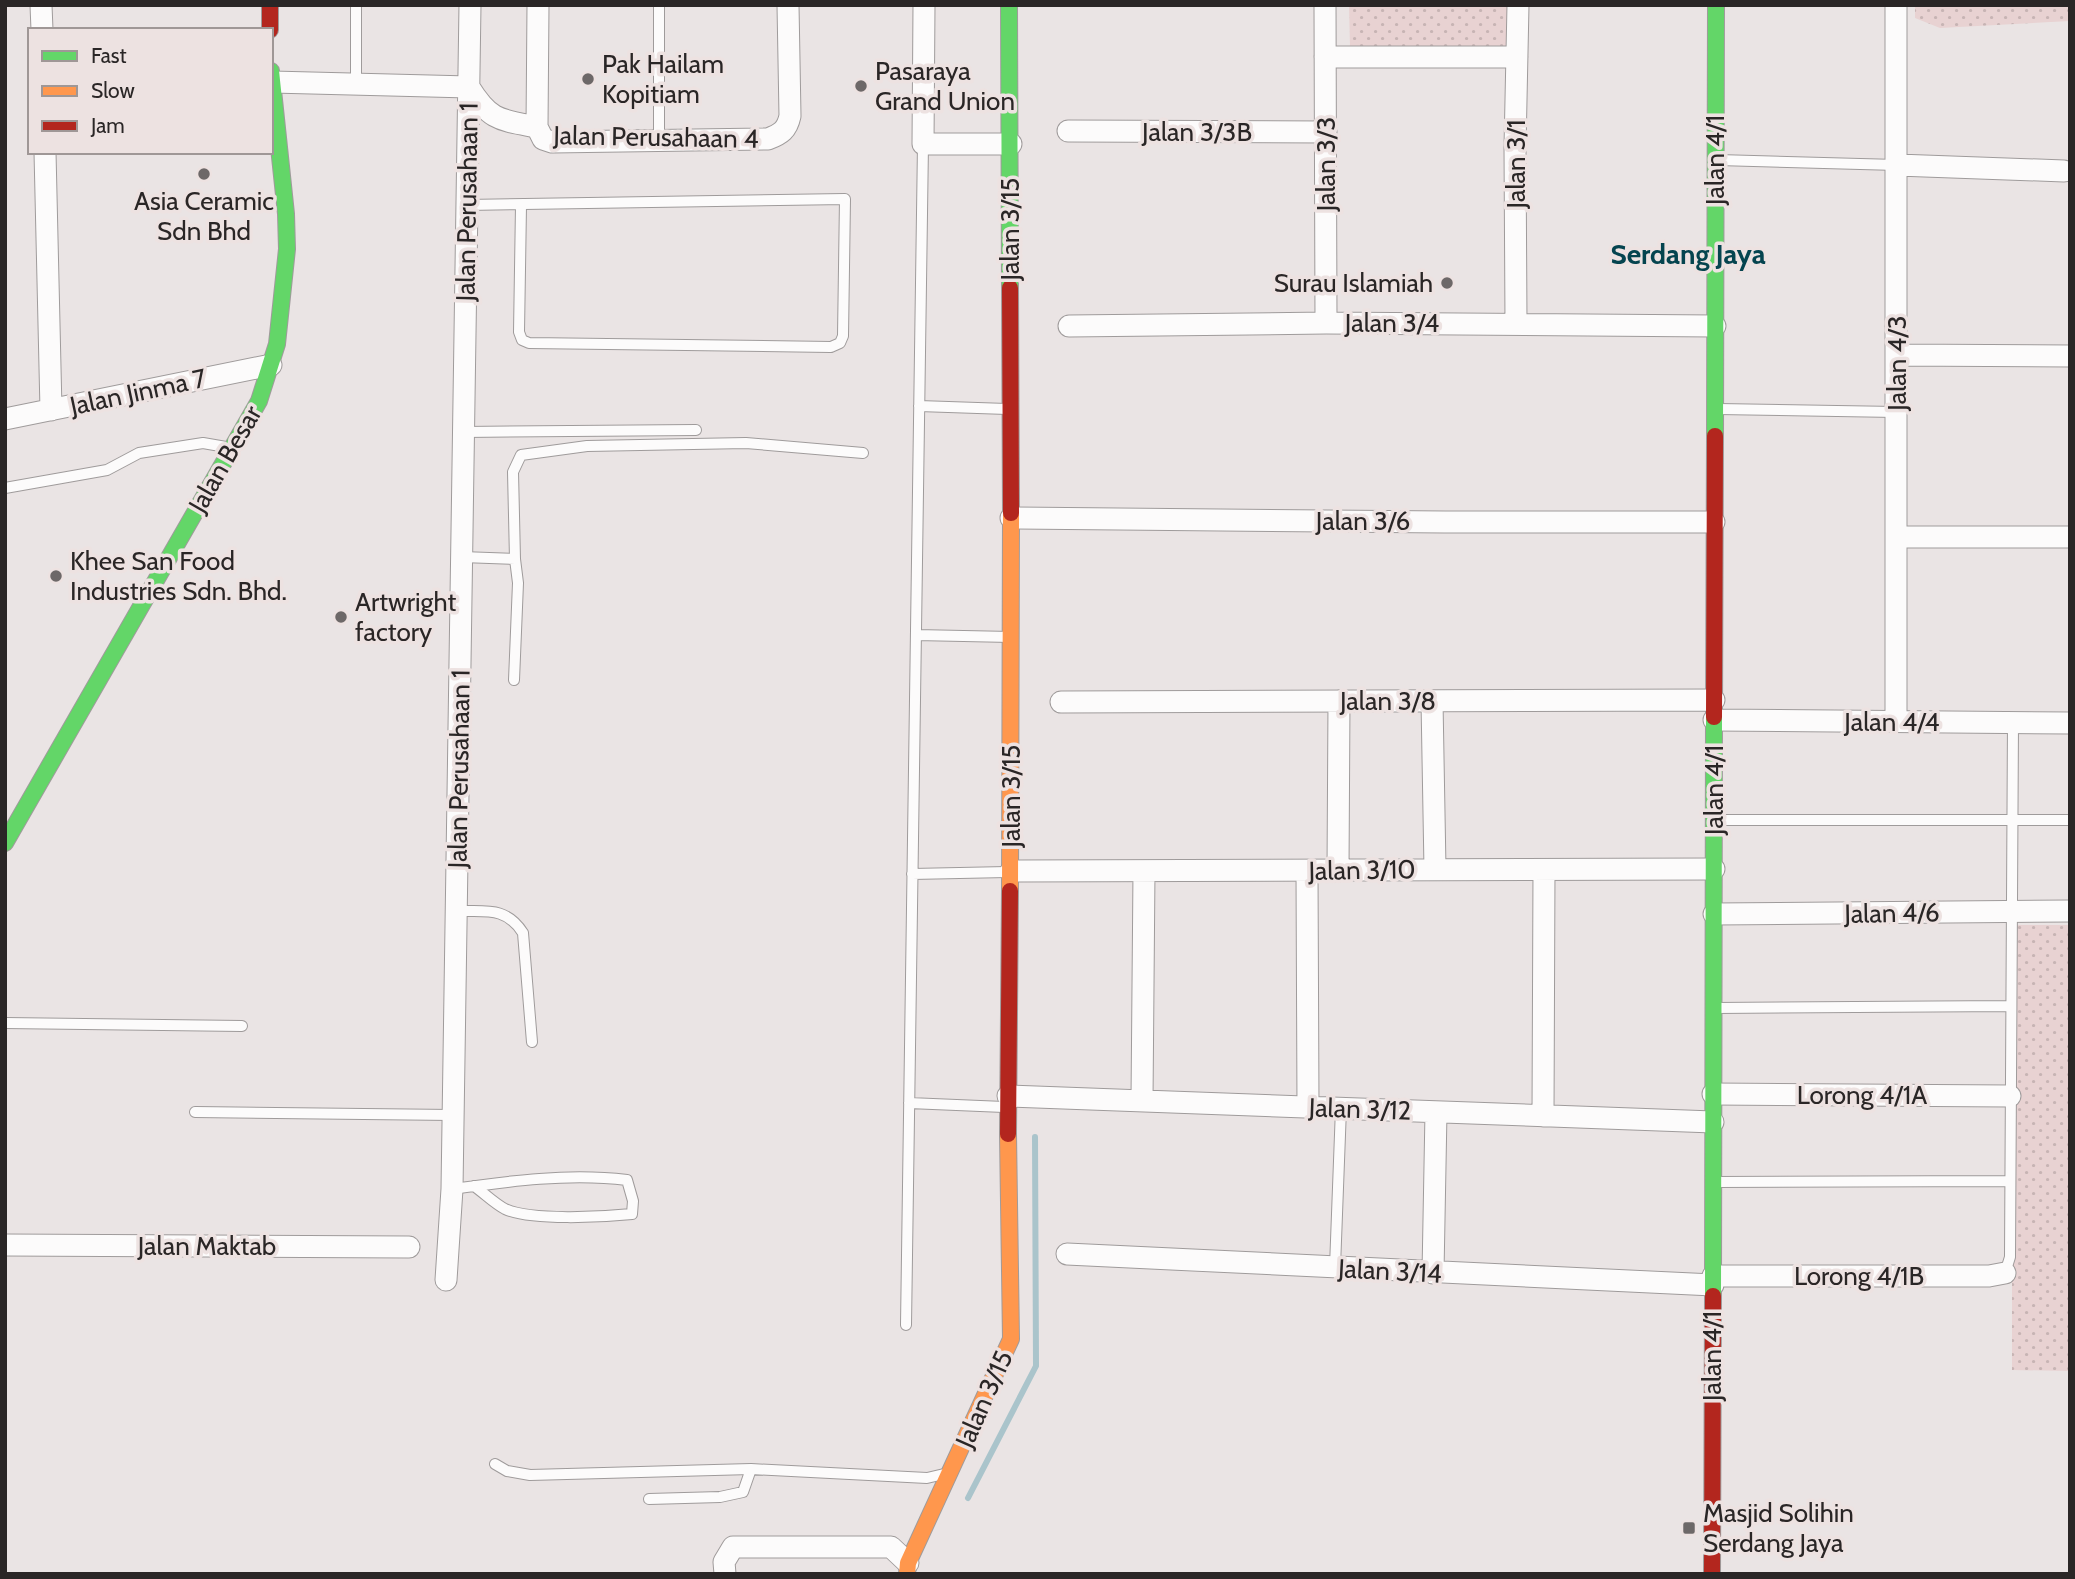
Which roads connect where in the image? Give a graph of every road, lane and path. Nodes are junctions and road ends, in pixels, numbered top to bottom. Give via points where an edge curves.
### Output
1 (41, 5) edge
2 (270, 5) edge
3 (356, 5) edge
4 (470, 5) edge
5 (538, 5) edge
6 (659, 5) edge
7 (789, 5) edge
8 (924, 5) edge
9 (1009, 5) edge
10 (1325, 5) edge
11 (1518, 5) edge
12 (1716, 5) edge
13 (1896, 5) edge
14 (42, 28) edge
15 (270, 28) edge
16 (1325, 57) junction
17 (1517, 57) junction
18 (273, 82) edge
19 (356, 84) junction
20 (469, 87) junction
21 (273, 91) edge
22 (537, 127) junction
23 (1068, 131) dead end
24 (1326, 132) junction
25 (659, 140) junction
26 (923, 144) junction
27 (1011, 144) junction
28 (45, 154) edge
29 (1716, 160) junction
30 (1896, 165) junction
31 (2064, 171) dead end
32 (467, 205) junction
33 (521, 206) junction
34 (1326, 323) junction
35 (1516, 323) junction
36 (1069, 326) dead end
37 (1715, 326) junction
38 (1896, 355) junction
39 (2070, 356) edge
40 (271, 365) junction
41 (919, 406) junction
42 (1010, 409) junction
43 (51, 410) junction
44 (1715, 410) junction
45 (1896, 412) junction
46 (5, 419) edge
47 (696, 430) dead end
48 (464, 432) junction
49 (232, 447) junction
50 (863, 453) dead end
51 (5, 488) edge
52 (1011, 518) junction
53 (1714, 522) junction
54 (1897, 537) junction
55 (2070, 537) edge
56 (462, 557) junction
57 (515, 559) junction
58 (916, 635) junction
59 (1012, 637) junction
60 (514, 680) dead end
61 (1339, 701) junction
62 (1432, 701) junction
63 (1061, 702) dead end
64 (1714, 710) junction
65 (1896, 722) junction
66 (2013, 722) junction
67 (2070, 723) edge
68 (1714, 820) junction
69 (2011, 820) junction
70 (2070, 820) edge
71 (5, 843) edge
72 (1435, 869) junction
73 (1714, 869) junction
74 (1544, 870) junction
75 (1144, 871) junction
76 (1338, 871) junction
77 (1011, 872) junction
78 (1307, 872) junction
79 (912, 874) junction
80 (457, 911) junction
81 (2070, 911) edge
82 (2010, 912) junction
83 (1714, 914) junction
84 (2010, 1006) junction
85 (1713, 1008) junction
86 (5, 1023) edge
87 (242, 1026) dead end
88 (532, 1042) dead end
89 (1713, 1094) junction
90 (2010, 1096) junction
91 (1142, 1101) junction
92 (1008, 1102) junction
93 (909, 1103) junction
94 (1308, 1107) junction
95 (1341, 1108) junction
96 (195, 1112) dead end
97 (1436, 1112) junction
98 (452, 1115) junction
99 (1543, 1116) junction
100 (1713, 1122) junction
101 (2010, 1181) junction
102 (1713, 1182) junction
103 (474, 1186) junction
104 (452, 1189) junction
105 (5, 1245) edge
106 (409, 1247) dead end
107 (1067, 1254) dead end
108 (1335, 1267) junction
109 (1433, 1273) junction
110 (2005, 1273) joint
111 (446, 1280) dead end
112 (1713, 1281) junction
113 (905, 1325) dead end
114 (495, 1464) dead end
115 (751, 1469) junction
116 (950, 1472) junction
117 (649, 1499) dead end
118 (907, 1568) edge
119 (725, 1574) edge
120 (1712, 1574) edge

1 - 14 street
2 - 15 street
3 - 19 lane
4 - 20 street, Jalan Perusahaan 1
5 - 22 street
6 - 25 lane
7 - 25 street, Jalan Perusahaan 4 via 790,116 780,135 768,139
8 - 26 street
9 - 27 street, Jalan 3/15
10 - 16 street, Jalan 3/3
11 - 17 street, Jalan 3/1
12 - 29 street, Jalan 4/1
13 - 30 street, Jalan 4/3
16 - 17 street
16 - 24 street, Jalan 3/3
17 - 35 street, Jalan 3/1
18 - 19 street
19 - 20 street
20 - 22 street, Jalan Perusahaan 4 via 482,109 492,115
20 - 32 street, Jalan Perusahaan 1
21 - 40 street, Jalan Besar via 287,249
22 - 25 street, Jalan Perusahaan 4 via 543,139 552,142
23 - 24 street, Jalan 3/3B
24 - 34 street, Jalan 3/3
26 - 27 street
26 - 41 lane
27 - 42 street, Jalan 3/15
28 - 43 street
29 - 30 lane
29 - 37 street, Jalan 4/1
30 - 31 street
30 - 38 street, Jalan 4/3
32 - 33 lane
32 - 48 street, Jalan Perusahaan 1
33 - 33 lane via 519,332 528,343 831,347 840,344 844,336 845,199
34 - 35 street, Jalan 3/4
34 - 36 street, Jalan 3/4
35 - 37 street, Jalan 3/4
37 - 44 street, Jalan 4/1
38 - 39 street
38 - 45 street, Jalan 4/3
40 - 43 street, Jalan Jinma 7
40 - 49 street, Jalan Besar via 258,401
41 - 42 lane
41 - 58 lane
42 - 52 street, Jalan 3/15
43 - 46 street, Jalan Jinma 7
44 - 45 lane
44 - 53 street, Jalan 4/1
45 - 54 street, Jalan 4/3
47 - 48 lane
48 - 56 street, Jalan Perusahaan 1
49 - 51 lane via 203,443 139,453 107,470
49 - 71 street, Jalan Besar
50 - 57 lane via 746,443 587,446 521,455 513,472
52 - 53 street, Jalan 3/6
52 - 59 street, Jalan 3/15
53 - 64 street, Jalan 4/1
54 - 55 street
54 - 65 street, Jalan 4/3
56 - 57 lane
56 - 80 street, Jalan Perusahaan 1
57 - 60 lane via 519,583
58 - 59 lane
58 - 79 lane
59 - 77 street, Jalan 3/15
61 - 62 street, Jalan 3/8
61 - 63 street, Jalan 3/8
61 - 76 street
62 - 64 street, Jalan 3/8
62 - 72 street
64 - 65 street, Jalan 4/4
64 - 68 street, Jalan 4/1
65 - 66 street, Jalan 4/4
66 - 67 street, Jalan 4/4
66 - 69 lane
68 - 69 lane
68 - 73 street, Jalan 4/1
69 - 70 lane
69 - 82 lane
72 - 74 street, Jalan 3/10
72 - 76 street, Jalan 3/10
73 - 74 street, Jalan 3/10
73 - 83 street, Jalan 4/1
74 - 99 street
75 - 77 street, Jalan 3/10
75 - 78 street, Jalan 3/10
75 - 91 street
76 - 78 street, Jalan 3/10
77 - 79 lane
77 - 92 street, Jalan 3/15
78 - 94 street
79 - 93 lane
80 - 88 lane via 502,912 516,921 523,933
80 - 98 street, Jalan Perusahaan 1
81 - 82 street, Jalan 4/6
82 - 83 street, Jalan 4/6
82 - 84 lane
83 - 85 street, Jalan 4/1
84 - 85 lane
84 - 90 lane
85 - 89 street, Jalan 4/1
86 - 87 lane
89 - 90 street, Lorong 4/1A
89 - 100 street, Jalan 4/1
90 - 101 lane
91 - 92 street, Jalan 3/12
91 - 94 street, Jalan 3/12
92 - 93 lane
92 - 116 street, Jalan 3/15 via 1011,1339
93 - 113 lane
94 - 95 street, Jalan 3/12
95 - 97 street, Jalan 3/12
95 - 108 lane
96 - 98 lane
97 - 99 street, Jalan 3/12
97 - 109 street
98 - 104 street, Jalan Perusahaan 1
99 - 100 street, Jalan 3/12
100 - 102 street, Jalan 4/1
101 - 102 lane
101 - 110 lane via 2010,1257
102 - 112 street, Jalan 4/1
103 - 103 lane via 519,1179 627,1180 632,1214 589,1218 528,1214 506,1210
103 - 104 lane
104 - 111 street, Jalan Perusahaan 1
105 - 106 street, Jalan Maktab
107 - 108 street, Jalan 3/14
108 - 109 street, Jalan 3/14
109 - 112 street, Jalan 3/14
110 - 112 street, Lorong 4/1B
112 - 120 street, Jalan 4/1
114 - 115 lane via 530,1475
115 - 116 lane via 926,1478
115 - 117 lane via 743,1492
116 - 118 street, Jalan 3/15
118 - 119 street via 891,1547 733,1547 724,1562

